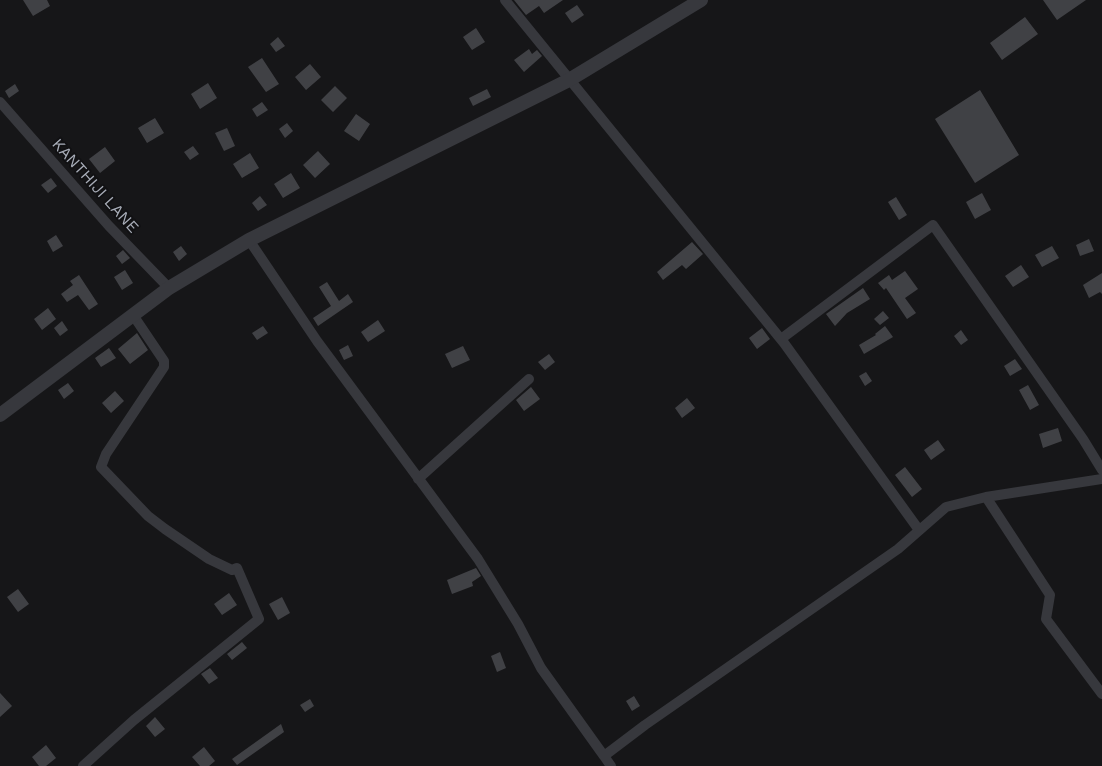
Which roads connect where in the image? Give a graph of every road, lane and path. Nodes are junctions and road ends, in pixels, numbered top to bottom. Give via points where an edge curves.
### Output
1 (505, 0) edge
2 (701, 0) edge
3 (569, 80) junction
4 (0, 102) edge
5 (249, 240) junction
6 (169, 288) junction
7 (133, 315) junction
8 (781, 339) junction
9 (529, 379) dead end
10 (0, 415) edge
11 (1102, 470) edge
12 (418, 479) junction
13 (1102, 479) edge
14 (986, 497) junction
15 (919, 530) junction
16 (1102, 694) edge
17 (604, 756) junction
18 (83, 766) edge
19 (611, 766) edge

1 - 3 street
2 - 3 street
3 - 5 street
3 - 8 street
4 - 6 street, KANTHIJI LANE via 109,226
5 - 6 street
5 - 12 street via 317,341
6 - 7 street
7 - 10 street
7 - 18 street via 164,361 164,367 110,447 101,467 165,529 209,559 232,570 237,568 259,619 134,720
8 - 11 street via 934,225
8 - 15 street
9 - 12 street
12 - 17 street via 478,558 541,668
13 - 14 street
14 - 15 street via 946,507
14 - 16 street via 1050,595 1046,619
15 - 17 street via 898,549
17 - 19 street

